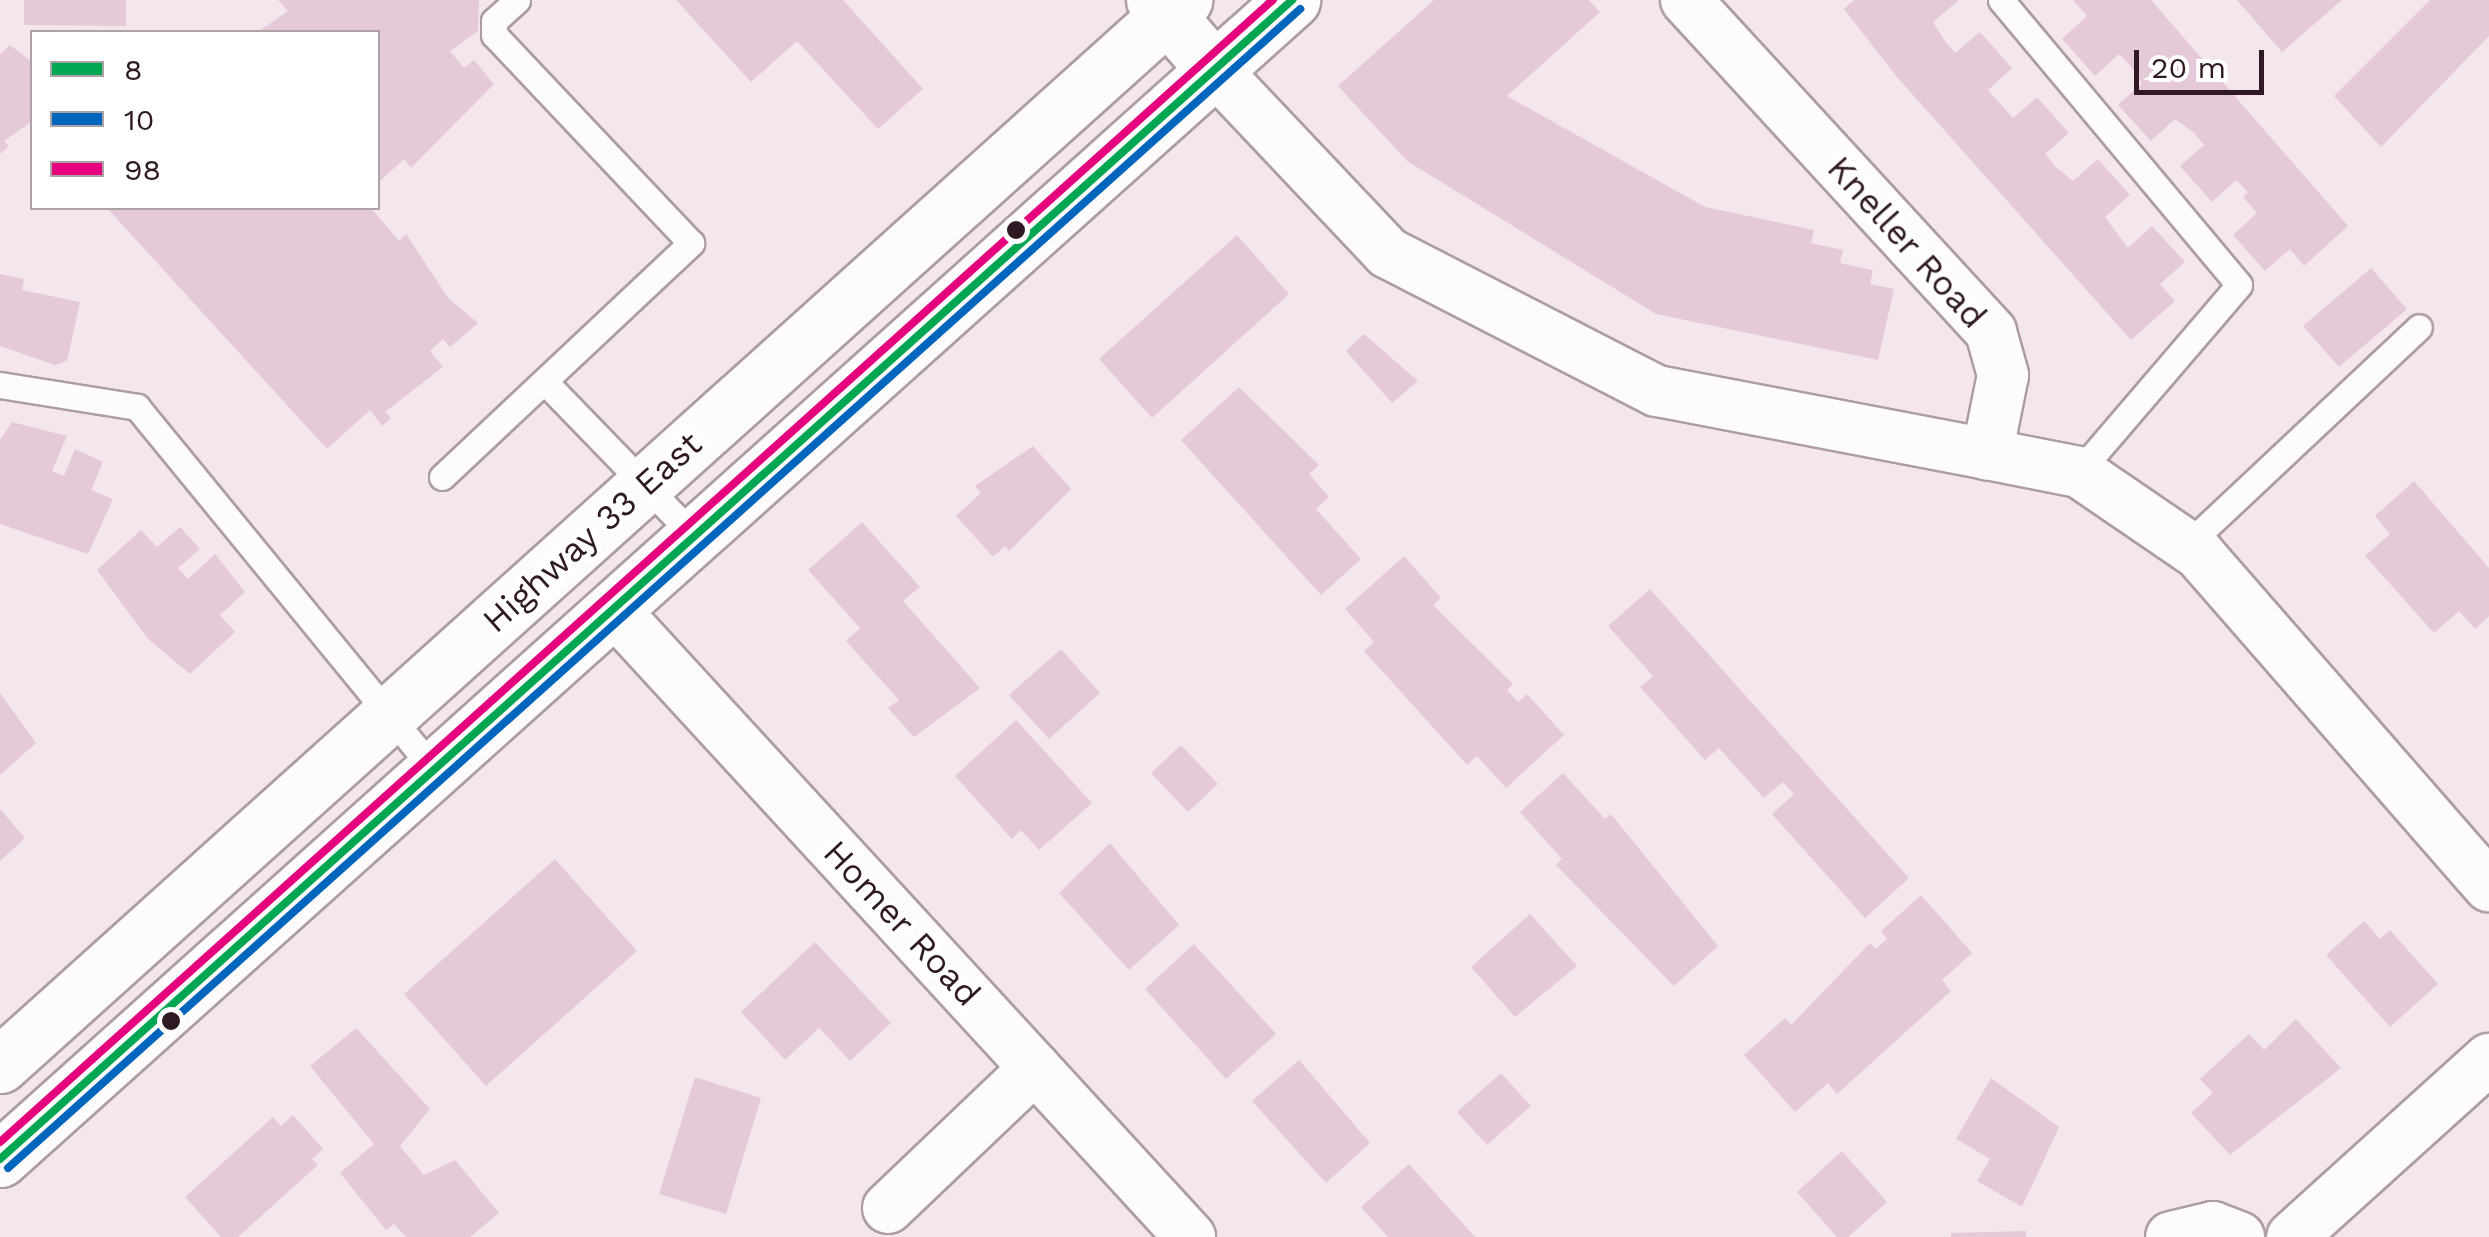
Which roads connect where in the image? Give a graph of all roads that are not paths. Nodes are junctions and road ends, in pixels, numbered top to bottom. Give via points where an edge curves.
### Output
1 (517, 0) edge
2 (1292, 0) edge
3 (1686, 0) edge
4 (2001, 0) edge
5 (1168, 5) edge
6 (1214, 69) junction
7 (2419, 327) dead end
8 (545, 382) junction
9 (0, 386) edge
10 (1987, 454) junction
11 (2079, 472) junction
12 (442, 477) dead end
13 (644, 485) junction
14 (694, 536) junction
15 (2187, 546) junction
16 (613, 609) junction
17 (389, 715) junction
18 (434, 770) junction
19 (2489, 886) edge
20 (2489, 1059) edge
21 (0, 1065) edge
22 (1035, 1068) junction
23 (0, 1160) edge
24 (888, 1208) dead end
25 (1190, 1237) edge
26 (2170, 1237) edge
27 (2238, 1237) edge
28 (2292, 1237) edge

1 - 8 lane via 494,21 494,35 691,243
2 - 6 main road
3 - 10 street, Kneller Road via 1991,332 2003,375
4 - 11 lane via 2239,285
5 - 6 main road
5 - 13 main road, Highway 33 East
6 - 10 street via 1388,253 1657,391
6 - 14 main road
7 - 15 lane
8 - 12 lane
8 - 13 lane
9 - 17 lane via 137,408
10 - 11 street
11 - 15 street
13 - 14 lane
13 - 17 main road, Highway 33 East
14 - 16 main road
15 - 19 street
16 - 18 main road
16 - 22 street, Homer Road
17 - 18 lane
17 - 21 main road, Highway 33 East
18 - 23 main road
20 - 28 street
22 - 24 street
22 - 25 street, Homer Road
26 - 27 street via 2213,1227

